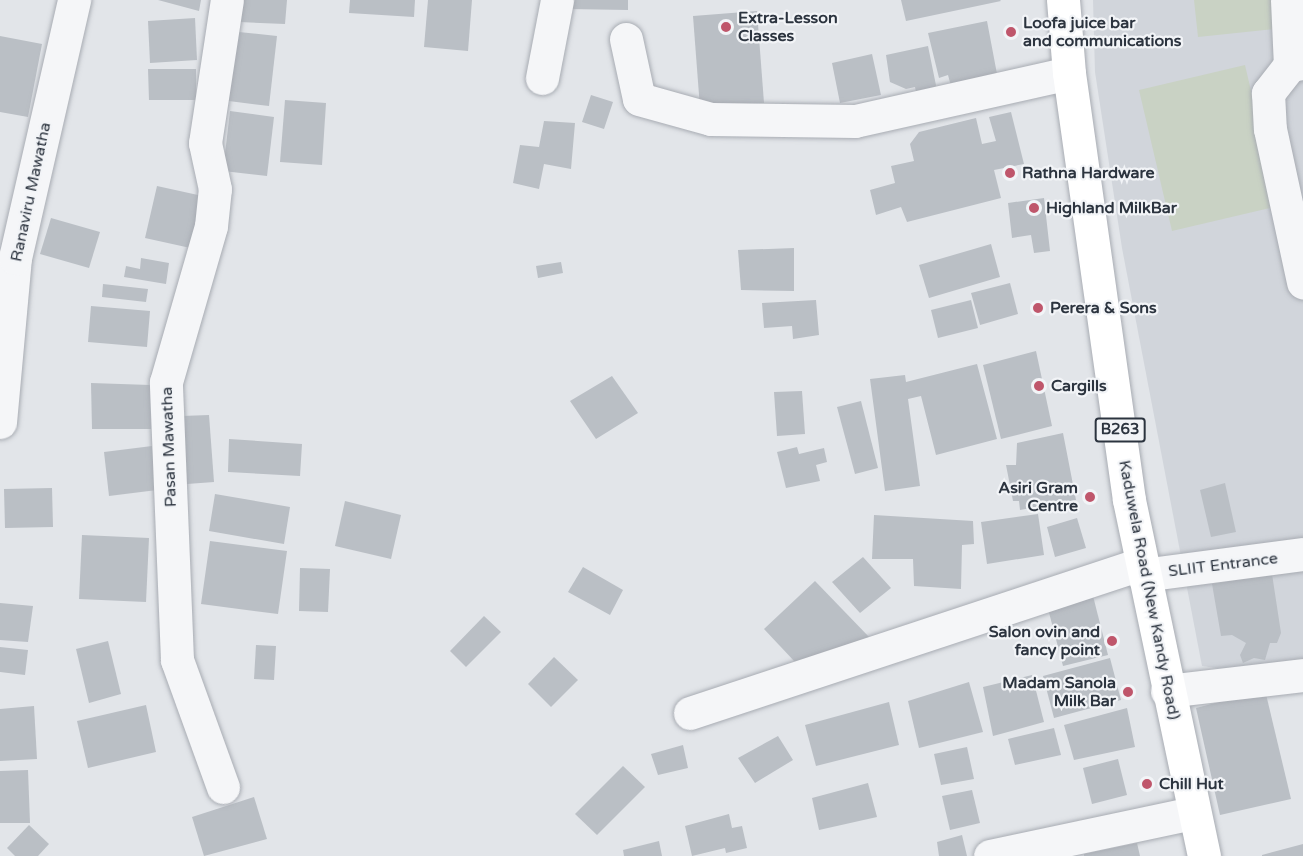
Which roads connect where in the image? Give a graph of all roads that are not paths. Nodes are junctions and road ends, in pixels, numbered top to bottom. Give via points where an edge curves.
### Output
1 (74, 0) edge
2 (227, 0) edge
3 (557, 0) edge
4 (1063, 0) edge
5 (1287, 0) edge
6 (626, 39) dead end
7 (1296, 64) edge
8 (1069, 73) junction
9 (542, 78) dead end
10 (1303, 282) edge
11 (0, 422) edge
12 (1303, 554) edge
13 (1142, 570) junction
14 (1303, 675) edge
15 (1167, 691) junction
16 (690, 713) dead end
17 (223, 787) dead end
18 (1193, 813) junction
19 (990, 856) edge
20 (1204, 856) edge

1 - 11 street, Ranaviru Mawatha via 15,258
2 - 17 street, Pasan Mawatha via 205,143 215,189 211,226 166,382 177,660
3 - 9 street
4 - 8 main road, Kaduwela Road (New Kandy Road) / B263
5 - 7 street
6 - 8 street via 639,99 711,119 855,121
7 - 10 street via 1268,93 1270,129
8 - 13 main road, Kaduwela Road (New Kandy Road) / B263
12 - 13 street, SLIIT Entrance
13 - 15 main road, Kaduwela Road (New Kandy Road) / B263
13 - 16 street, SLIIT Entrance
14 - 15 street
15 - 18 main road, Kaduwela Road (New Kandy Road) / B263
18 - 19 street
18 - 20 main road, Kaduwela Road (New Kandy Road) / B263

